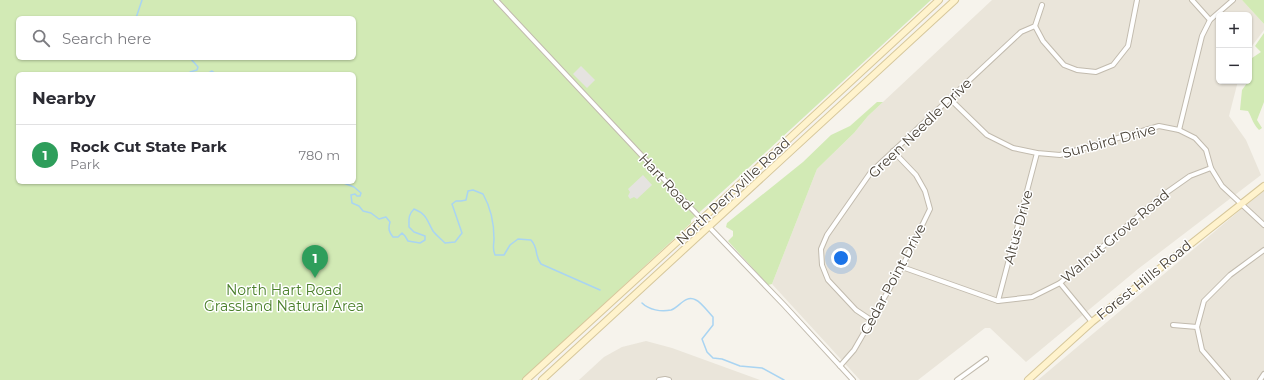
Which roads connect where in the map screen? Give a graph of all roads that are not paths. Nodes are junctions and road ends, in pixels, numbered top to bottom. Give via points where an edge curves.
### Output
1 (496, 0) edge
2 (939, 0) edge
3 (955, 0) edge
4 (1137, 0) edge
5 (1192, 0) edge
6 (1233, 0) edge
7 (1042, 5) dead end
8 (1210, 20) junction
9 (1035, 26) junction
10 (950, 99) junction
11 (1179, 130) junction
12 (893, 151) junction
13 (1037, 154) junction
14 (1211, 168) junction
15 (1264, 186) edge
16 (1241, 203) junction
17 (702, 220) junction
18 (1264, 225) edge
19 (708, 227) junction
20 (1264, 250) edge
21 (902, 267) junction
22 (1060, 283) junction
23 (998, 300) junction
24 (871, 320) junction
25 (1092, 322) junction
26 (1172, 325) dead end
27 (1196, 327) junction
28 (986, 359) dead end
29 (840, 366) junction
30 (1264, 374) edge
31 (958, 379) edge
32 (526, 380) edge
33 (542, 380) edge
34 (659, 380) edge
35 (668, 380) edge
36 (853, 380) edge
37 (1028, 380) edge
38 (1228, 380) edge
39 (1260, 380) edge

1 - 17 street, Hart Road
2 - 17 main road, North Perryville Road
3 - 19 main road, North Perryville Road
4 - 9 street via 1128,46 1113,65 1096,72 1076,70 1064,64 1043,41
5 - 8 street
6 - 8 street
7 - 9 street
8 - 11 street via 1202,36
9 - 10 street, Green Needle Drive via 1021,32
10 - 12 street, Green Needle Drive
10 - 13 street, Sunbird Drive via 987,135 1013,148
11 - 13 street, Sunbird Drive via 1159,126 1060,155
11 - 14 street, Sunbird Drive via 1195,138 1206,150
12 - 21 street, Cedar Point Drive via 916,175 925,191 930,209
12 - 24 street, Green Needle Drive via 871,172 827,235 821,249 822,265 828,280 856,310
13 - 23 street, Altus Drive
14 - 16 street, Sunbird Drive via 1222,186
14 - 22 street, Walnut Grove Road via 1190,176 1163,195
15 - 16 main road, Forest Hills Road
16 - 18 street, Sunbird Drive
16 - 25 main road, Forest Hills Road
17 - 19 street, Hart Road
17 - 32 main road, North Perryville Road
19 - 29 street, Hart Road
19 - 33 main road, North Perryville Road
20 - 27 street via 1230,275 1204,301
21 - 23 street, Walnut Grove Road
21 - 24 street, Cedar Point Drive
22 - 23 street, Walnut Grove Road via 1032,297
22 - 25 street
24 - 29 street, Cedar Point Drive via 854,350
25 - 37 main road, Forest Hills Road
26 - 27 street
27 - 38 street via 1202,350
28 - 31 street
29 - 36 street, Hart Road
30 - 39 street
34 - 35 street

